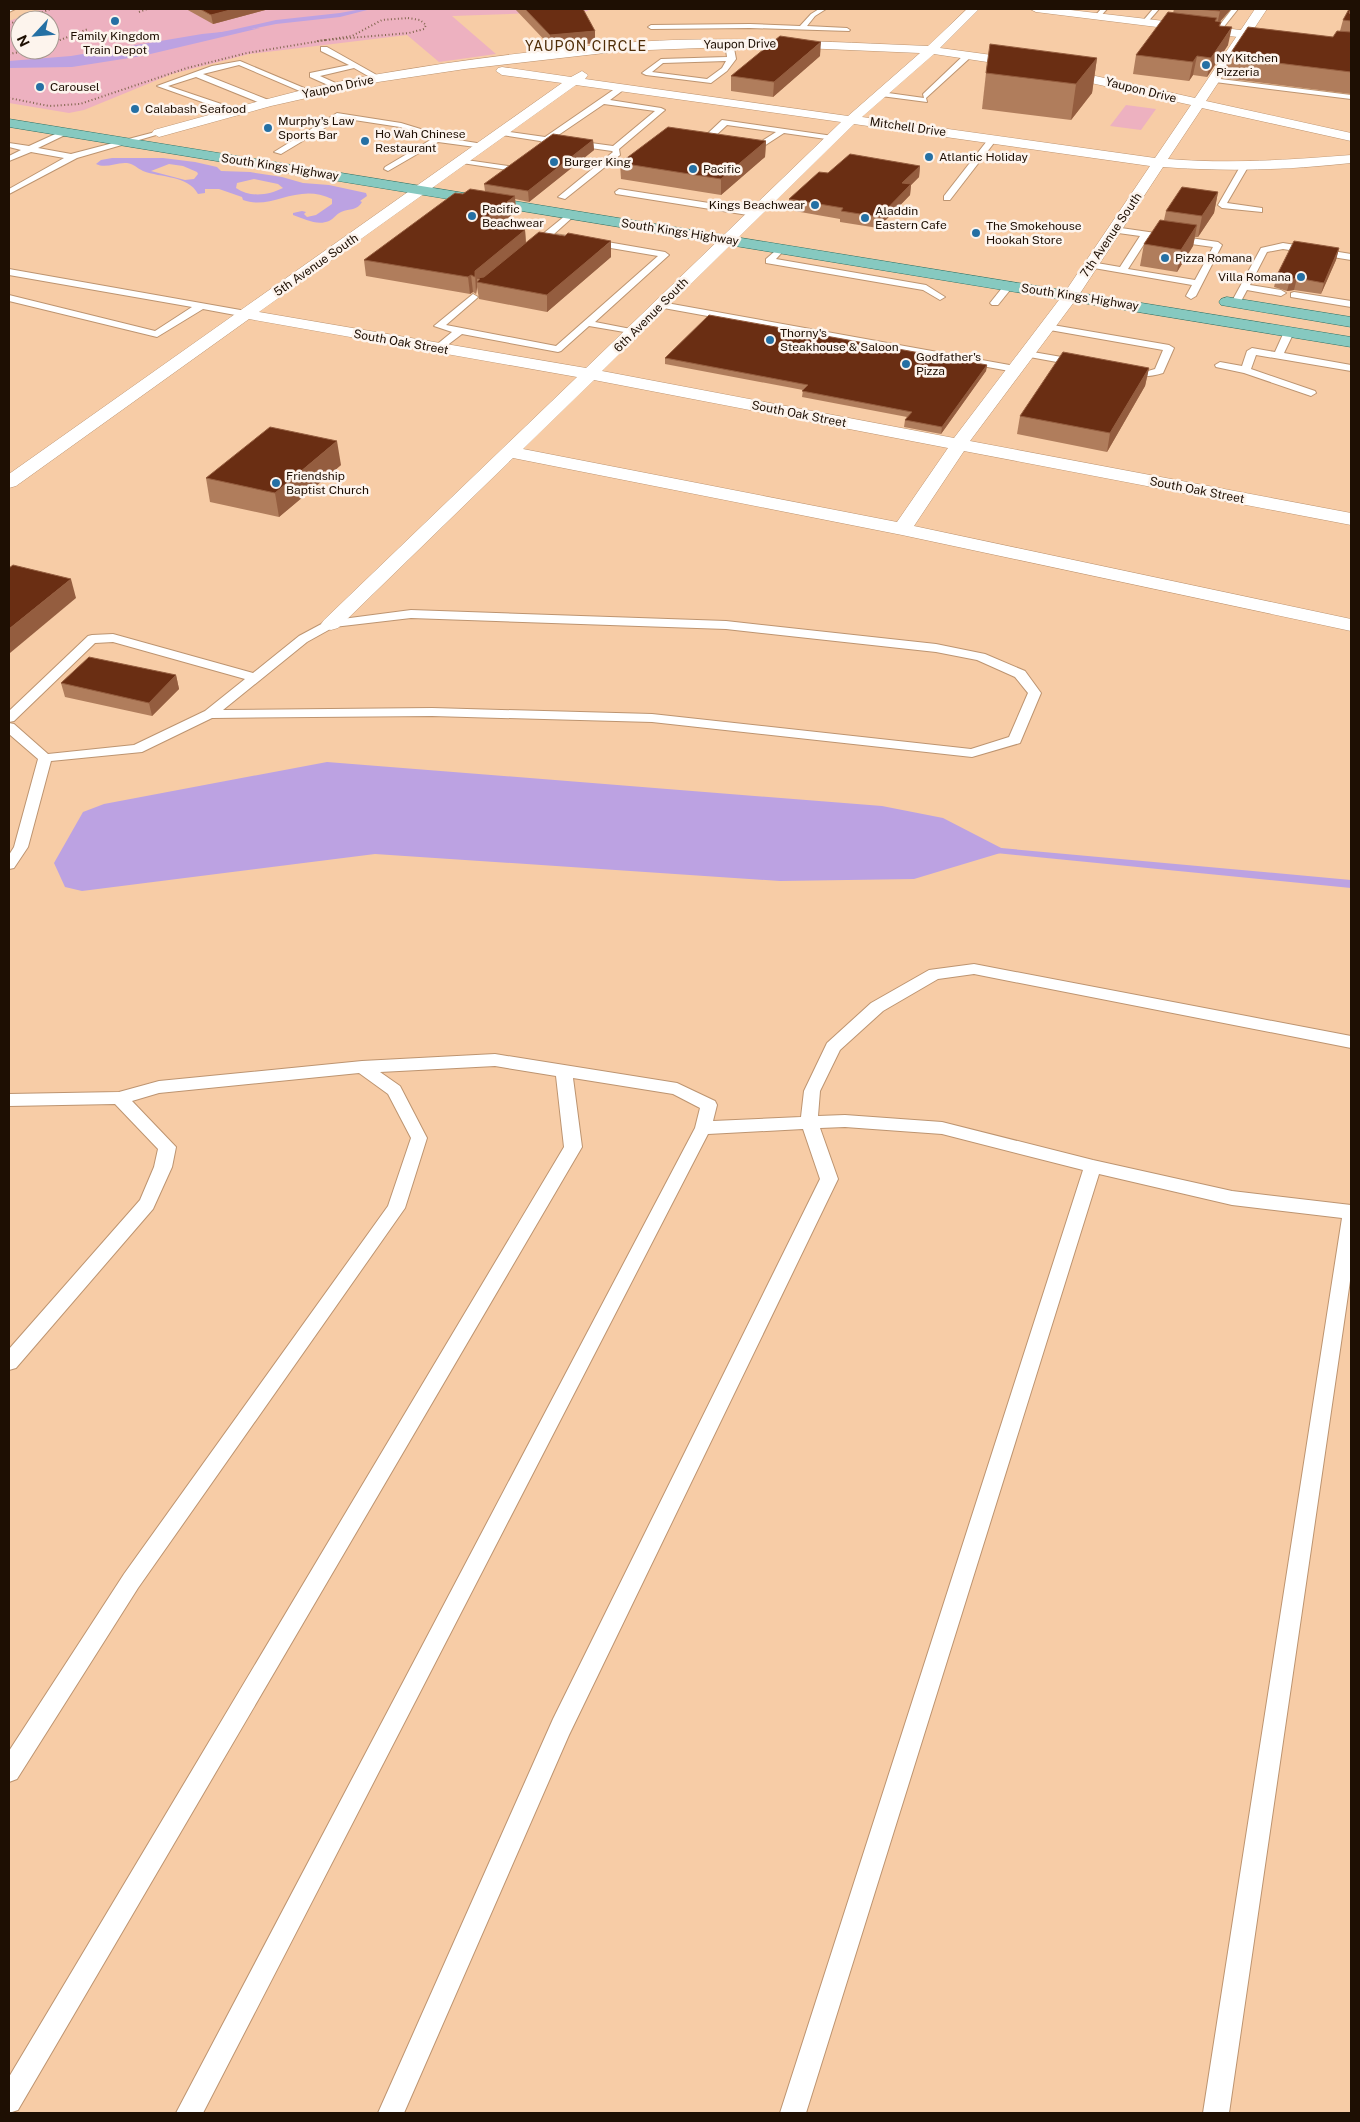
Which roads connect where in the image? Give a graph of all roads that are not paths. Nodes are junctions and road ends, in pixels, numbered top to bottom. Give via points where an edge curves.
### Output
1 (823, 9) edge
2 (973, 9) edge
3 (1036, 9) edge
4 (1156, 9) edge
5 (1235, 9) edge
6 (1261, 9) edge
7 (1101, 13) edge
8 (1144, 23) junction
9 (750, 26) junction
10 (651, 27) dead end
11 (802, 28) junction
12 (847, 30) dead end
13 (1217, 32) junction
14 (1245, 36) junction
15 (754, 42) junction
16 (729, 43) junction
17 (622, 47) junction
18 (1351, 47) edge
19 (324, 49) dead end
20 (931, 50) junction
21 (968, 56) junction
22 (732, 59) junction
23 (465, 65) junction
24 (355, 66) junction
25 (196, 74) junction
26 (378, 78) junction
27 (1215, 80) junction
28 (574, 81) junction
29 (337, 87) junction
30 (622, 88) junction
31 (312, 93) junction
32 (882, 94) junction
33 (1328, 94) joint
34 (1351, 97) edge
35 (602, 101) junction
36 (268, 103) junction
37 (1199, 104) junction
38 (236, 112) junction
39 (852, 119) junction
40 (9, 123) edge
41 (121, 127) dead end
42 (782, 131) junction
43 (64, 132) junction
44 (159, 133) junction
45 (502, 133) junction
46 (1351, 136) edge
47 (832, 138) junction
48 (196, 139) dead end
49 (437, 139) junction
50 (547, 139) junction
51 (993, 139) junction
52 (725, 141) edge
53 (126, 142) junction
54 (734, 143) edge
55 (539, 145) edge
56 (9, 146) edge
57 (483, 146) junction
58 (30, 149) junction
59 (260, 149) dead end
60 (615, 149) junction
61 (278, 152) junction
62 (296, 155) dead end
63 (72, 157) junction
64 (9, 158) edge
65 (1351, 159) edge
66 (462, 161) junction
67 (516, 162) edge
68 (1159, 163) junction
69 (370, 166) dead end
70 (1244, 167) junction
71 (388, 169) junction
72 (439, 177) junction
73 (419, 179) junction
74 (458, 180) dead end
75 (9, 192) edge
76 (543, 194) edge
77 (649, 196) junction
78 (562, 197) junction
79 (947, 198) dead end
80 (617, 199) joint
81 (580, 200) dead end
82 (638, 204) dead end
83 (709, 206) junction
84 (1260, 210) dead end
85 (754, 213) junction
86 (571, 214) junction
87 (698, 214) dead end
88 (741, 225) junction
89 (760, 228) dead end
90 (1114, 230) junction
91 (1146, 234) junction
92 (727, 239) junction
93 (782, 248) junction
94 (1351, 257) edge
95 (1091, 265) junction
96 (1123, 270) junction
97 (9, 272) edge
98 (1062, 275) dead end
99 (1082, 278) junction
100 (1100, 281) dead end
101 (1009, 285) junction
102 (1127, 286) dead end
103 (477, 287) edge
104 (1244, 287) junction
105 (1194, 290) junction
106 (1281, 293) edge
107 (1071, 295) junction
108 (1294, 295) edge
109 (940, 297) dead end
110 (9, 298) edge
111 (1350, 302) edge
112 (995, 303) dead end
113 (1236, 303) junction
114 (661, 305) junction
115 (201, 306) junction
116 (246, 314) junction
117 (1348, 321) edge
118 (587, 323) junction
119 (1047, 327) junction
120 (460, 330) junction
121 (633, 332) junction
122 (1289, 332) junction
123 (1351, 342) edge
124 (438, 348) junction
125 (1027, 354) junction
126 (1278, 355) junction
127 (1092, 365) edge
128 (1220, 365) dead end
129 (1111, 368) edge
130 (1351, 368) edge
131 (1015, 369) junction
132 (1246, 370) junction
133 (590, 374) junction
134 (1311, 393) dead end
135 (959, 444) junction
136 (510, 452) junction
137 (9, 482) edge
138 (1351, 519) edge
139 (902, 529) junction
140 (331, 624) junction
141 (1351, 625) edge
142 (256, 678) junction
143 (210, 714) junction
144 (9, 718) edge
145 (9, 727) edge
146 (45, 758) junction
147 (9, 865) edge
148 (1351, 1042) edge
149 (362, 1067) junction
150 (564, 1071) junction
151 (119, 1098) junction
152 (9, 1100) edge
153 (809, 1122) junction
154 (704, 1128) junction
155 (1093, 1166) junction
156 (1351, 1214) edge
157 (9, 1362) edge
158 (9, 1772) edge
159 (9, 2101) edge
160 (189, 2113) edge
161 (391, 2113) edge
162 (793, 2113) edge
163 (1216, 2113) edge

1 - 11 lane
2 - 20 street, 6th Avenue South
3 - 7 street
4 - 8 lane
5 - 13 lane
6 - 14 street, 7th Avenue South
7 - 8 street
8 - 13 street
9 - 10 lane
9 - 11 lane
9 - 15 lane
11 - 12 lane
13 - 14 street
14 - 18 street
14 - 27 street, 7th Avenue South
15 - 16 street, Yaupon Drive
15 - 20 street, Yaupon Drive
16 - 17 street, Yaupon Drive
16 - 22 lane
17 - 23 street, Yaupon Drive
17 - 28 street, 5th Avenue South
19 - 24 lane
20 - 21 street, Yaupon Drive
20 - 32 street, 6th Avenue South
21 - 32 lane via 925,98
21 - 37 street, Yaupon Drive via 1014,62
22 - 22 lane via 661,61 646,73 708,82 730,65
23 - 26 street, Yaupon Drive
23 - 28 street, Mitchell Drive
24 - 26 lane
24 - 29 lane via 313,75
25 - 31 lane via 240,62
25 - 36 lane
25 - 38 lane via 161,86
26 - 29 street, Yaupon Drive
27 - 33 lane
27 - 37 street, 7th Avenue South
28 - 30 street, Mitchell Drive
28 - 45 street, 5th Avenue South
29 - 31 street, Yaupon Drive
30 - 35 lane
30 - 39 street, Mitchell Drive
31 - 36 street, Yaupon Drive
32 - 39 street, 6th Avenue South
33 - 34 lane
35 - 50 lane
35 - 60 lane via 661,110
36 - 38 street, Yaupon Drive
37 - 46 street, Yaupon Drive
37 - 68 street, 7th Avenue South
38 - 44 street, Yaupon Drive
39 - 47 street, 6th Avenue South
39 - 51 street, Mitchell Drive
40 - 43 main road, South Kings Highway
41 - 44 main road
42 - 47 lane
42 - 52 lane via 725,122 708,139
42 - 54 lane via 761,146
43 - 53 main road, South Kings Highway
43 - 58 lane
44 - 48 main road
44 - 53 lane
45 - 50 lane
45 - 57 street, 5th Avenue South
47 - 85 street, 6th Avenue South
49 - 57 lane
49 - 61 lane via 401,125 340,115
49 - 71 lane
50 - 55 lane
50 - 60 lane
51 - 68 street, Mitchell Drive
51 - 79 lane
53 - 63 lane
53 - 73 main road, South Kings Highway
56 - 58 lane
57 - 66 street, 5th Avenue South
58 - 63 lane
58 - 64 lane
59 - 61 main road, South Kings Highway
60 - 78 lane via 617,153
61 - 62 main road, South Kings Highway
63 - 75 lane
65 - 70 street, Mitchell Drive
66 - 67 lane via 505,171
66 - 72 street, 5th Avenue South
68 - 70 street, Mitchell Drive
68 - 90 street, 7th Avenue South
69 - 71 main road, South Kings Highway
70 - 84 lane via 1222,205
71 - 73 main road, South Kings Highway
72 - 73 street, 5th Avenue South
72 - 74 main road
73 - 86 main road, South Kings Highway
73 - 116 street, 5th Avenue South
76 - 78 main road
77 - 80 lane
77 - 82 lane
77 - 83 lane
78 - 81 main road
80 - 88 main road, South Kings Highway
83 - 85 lane
83 - 87 lane
85 - 88 street, 6th Avenue South
86 - 92 main road, South Kings Highway
86 - 118 lane via 544,238 665,254
88 - 89 main road, South Kings Highway
88 - 92 street, 6th Avenue South
90 - 91 lane
90 - 95 street, 7th Avenue South
91 - 96 lane
91 - 105 lane via 1218,245
92 - 93 main road, South Kings Highway
92 - 114 street, 6th Avenue South
93 - 101 main road, South Kings Highway
93 - 109 lane via 769,261 926,288
94 - 104 lane via 1273,247 1264,250
95 - 96 lane
95 - 99 street, 7th Avenue South
96 - 105 lane
97 - 115 lane
98 - 99 main road, South Kings Highway
99 - 100 main road, South Kings Highway
99 - 107 street, 7th Avenue South
101 - 107 main road, South Kings Highway
101 - 112 lane
102 - 105 main road, South Kings Highway
103 - 120 lane via 464,298 472,299 439,326
104 - 106 lane
104 - 113 lane
105 - 113 main road, South Kings Highway
107 - 119 street, 7th Avenue South
107 - 122 main road, South Kings Highway
108 - 111 lane
110 - 115 lane via 157,334
111 - 117 lane
113 - 117 main road, South Kings Highway
114 - 121 street, 6th Avenue South
114 - 131 lane
115 - 116 lane
116 - 124 street, South Oak Street
116 - 137 street, 5th Avenue South
118 - 120 lane via 558,349
118 - 121 lane
119 - 125 street, 7th Avenue South
119 - 129 lane via 1169,348 1159,371 1148,374
120 - 124 lane
121 - 133 street, 6th Avenue South
122 - 123 main road, South Kings Highway
122 - 126 lane
124 - 133 street, South Oak Street
125 - 127 lane
125 - 131 street, 7th Avenue South
126 - 130 lane
126 - 132 lane via 1252,351
128 - 132 lane
131 - 135 street, 7th Avenue South
132 - 134 lane
133 - 135 street, South Oak Street
133 - 136 street, 6th Avenue South
135 - 138 street, South Oak Street
135 - 139 street, 7th Avenue South
136 - 139 street
136 - 140 street, 6th Avenue South
139 - 141 street
140 - 142 lane via 303,639
140 - 143 lane via 411,614 726,625 936,648 981,657 1020,674 1035,693 1015,740 972,753 652,718 432,712
142 - 143 lane
142 - 144 lane via 113,638 92,639
143 - 146 lane via 137,749
145 - 146 lane
146 - 147 lane via 21,847
148 - 153 lane via 974,969 934,974 877,1007 834,1047 812,1091
149 - 150 lane via 494,1060
149 - 151 lane via 159,1087
149 - 158 lane via 394,1090 420,1138 396,1208 131,1581
150 - 154 lane via 677,1089 709,1105
150 - 159 lane via 573,1147
151 - 152 lane
151 - 157 lane via 166,1147 163,1166 147,1204
153 - 154 lane
153 - 155 lane via 845,1121 942,1128
153 - 161 lane via 829,1179 560,1727
154 - 160 lane
155 - 156 lane via 1232,1198
155 - 162 lane
156 - 163 lane

